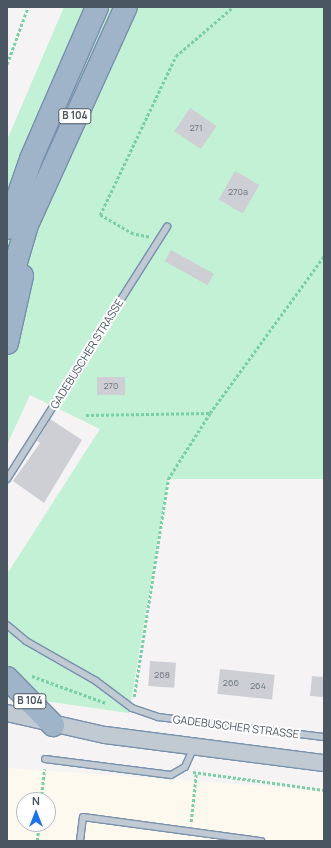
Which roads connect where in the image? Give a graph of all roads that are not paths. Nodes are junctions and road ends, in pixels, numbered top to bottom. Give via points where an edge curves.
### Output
1 (97, 7) edge
2 (126, 7) edge
3 (17, 227) edge
4 (167, 227) dead end
5 (7, 293) edge
6 (7, 343) edge
7 (7, 479) edge
8 (7, 625) edge
9 (16, 675) edge
10 (7, 713) edge
11 (53, 725) junction
12 (324, 737) edge
13 (194, 747) junction
14 (45, 759) road end
15 (324, 764) edge
16 (80, 841) edge
17 (261, 841) edge

1 - 3 highway, B 104 via 31,159
2 - 3 highway, B 104
3 - 5 highway, B 104
3 - 6 highway, B 104 via 25,263
4 - 7 lane, GADEBUSCHER STRASSE
8 - 12 lane, GADEBUSCHER STRASSE via 37,648 96,681 132,708 191,724
9 - 11 highway, B 104
10 - 11 street, B 104
11 - 13 street
13 - 14 lane via 185,767 171,775
13 - 15 street
16 - 17 lane via 83,817

